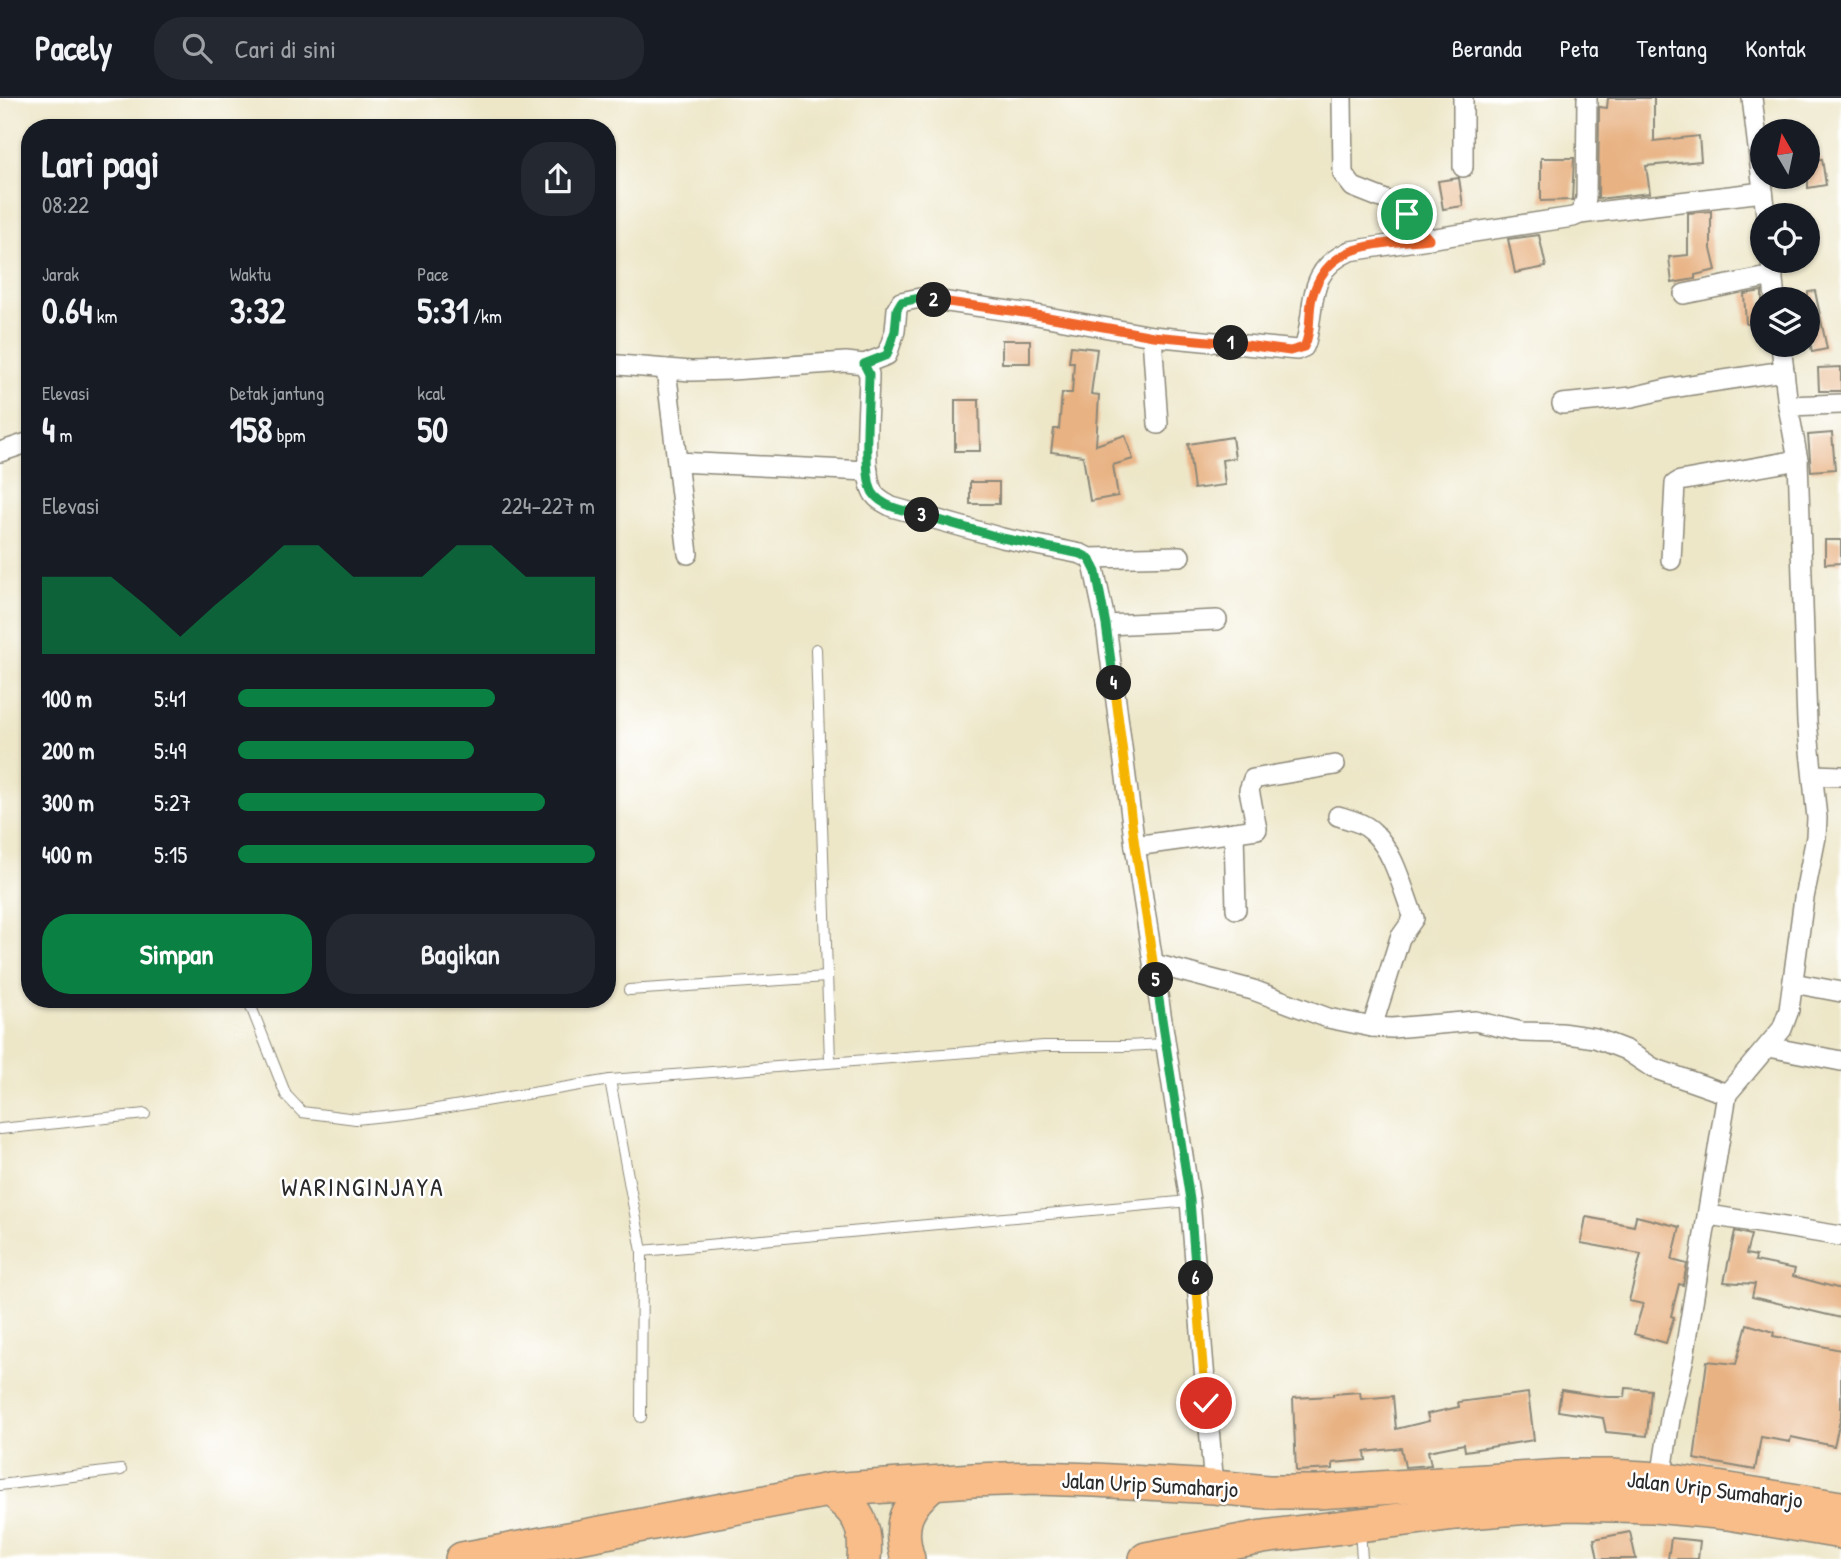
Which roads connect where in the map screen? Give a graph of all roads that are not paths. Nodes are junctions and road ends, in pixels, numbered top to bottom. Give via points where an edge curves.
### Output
1 (1342, 98) edge
2 (1463, 98) edge
3 (1587, 98) edge
4 (1752, 98) edge
5 (1463, 167) dead end
6 (1763, 192) junction
7 (1764, 203) edge
8 (1580, 214) junction
9 (1429, 239) junction
10 (1755, 273) edge
11 (1684, 294) dead end
12 (1153, 336) junction
13 (1782, 357) edge
14 (864, 364) junction
15 (616, 365) edge
16 (666, 369) junction
17 (1784, 372) junction
18 (1562, 404) dead end
19 (1841, 404) edge
20 (1788, 405) junction
21 (1158, 424) dead end
22 (21, 445) edge
23 (0, 452) edge
24 (1798, 460) junction
25 (677, 462) junction
26 (868, 471) junction
27 (688, 554) dead end
28 (1180, 556) dead end
29 (1089, 558) junction
30 (1671, 560) dead end
31 (1217, 620) dead end
32 (1106, 625) junction
33 (816, 649) dead end
34 (1335, 765) dead end
35 (1813, 775) junction
36 (1841, 776) edge
37 (1338, 816) dead end
38 (1234, 832) junction
39 (1135, 846) junction
40 (1236, 909) dead end
41 (1154, 964) junction
42 (827, 977) junction
43 (1793, 983) junction
44 (629, 990) dead end
45 (1841, 992) edge
46 (252, 1008) edge
47 (1372, 1027) junction
48 (1165, 1044) junction
49 (1769, 1047) junction
50 (1841, 1061) edge
51 (830, 1062) junction
52 (610, 1080) junction
53 (1727, 1094) junction
54 (145, 1114) dead end
55 (0, 1129) edge
56 (1190, 1200) junction
57 (1709, 1215) junction
58 (1841, 1236) edge
59 (642, 1251) junction
60 (641, 1418) dead end
61 (121, 1470) dead end
62 (1661, 1479) junction
63 (933, 1483) junction
64 (0, 1485) edge
65 (1213, 1487) junction
66 (829, 1490) junction
67 (1566, 1490) junction
68 (1509, 1494) junction
69 (1841, 1508) edge
70 (1360, 1526) junction
71 (1841, 1532) edge
72 (462, 1559) edge
73 (864, 1559) edge
74 (908, 1559) edge
75 (1146, 1559) edge
76 (1362, 1559) edge

1 - 9 street via 1343,174 1353,187 1401,209
2 - 5 street
3 - 8 street via 1586,199
4 - 6 street
6 - 7 street
6 - 8 street
8 - 9 street
9 - 12 street via 1339,256 1318,280 1306,342 1297,350
10 - 11 street
12 - 14 street via 920,298 905,300 897,309 887,355
12 - 21 street
13 - 17 street
14 - 16 street
14 - 26 street via 869,374
15 - 16 street
16 - 25 street
17 - 18 street
17 - 20 street
19 - 20 street
20 - 24 street
22 - 23 street
24 - 30 street via 1675,484
24 - 35 street
25 - 26 street
25 - 27 street
26 - 29 street via 872,492 892,507
28 - 29 street
29 - 32 street
31 - 32 street
32 - 39 street
33 - 42 lane
34 - 38 street via 1253,779 1249,790 1257,829
35 - 36 street
35 - 43 street via 1816,837
37 - 47 street via 1372,831 1382,843 1414,918 1400,937
38 - 39 street
38 - 40 street
39 - 41 street
41 - 47 street via 1253,990 1328,1018
41 - 48 street
42 - 44 lane
42 - 51 lane
43 - 45 street
43 - 49 street via 1782,1029
46 - 52 lane via 286,1095 302,1112 356,1119
47 - 53 street via 1475,1021 1522,1032 1595,1038 1626,1050 1653,1068
48 - 51 lane via 1044,1046
48 - 56 street
49 - 50 street
49 - 53 street
51 - 52 lane
52 - 59 lane
53 - 57 street
54 - 55 lane
56 - 59 lane
56 - 65 street
57 - 58 street
57 - 62 street
59 - 60 lane
61 - 64 lane
62 - 67 highway, Jalan Urip Sumaharjo
62 - 69 highway, Jalan Urip Sumaharjo
63 - 65 highway, Jalan Urip Sumaharjo via 1036,1478
63 - 66 highway, Jalan Urip Sumaharjo
63 - 74 highway via 915,1498 905,1519 903,1542
65 - 68 highway, Jalan Urip Sumaharjo via 1268,1492
66 - 72 highway, Jalan Urip Sumaharjo
66 - 73 highway via 847,1502 860,1520 866,1540
67 - 68 highway, Jalan Urip Sumaharjo
67 - 71 highway, Jalan Urip Sumaharjo
68 - 70 highway, Jalan Urip Sumaharjo
70 - 75 highway, Jalan Urip Sumaharjo via 1263,1537
70 - 76 lane

